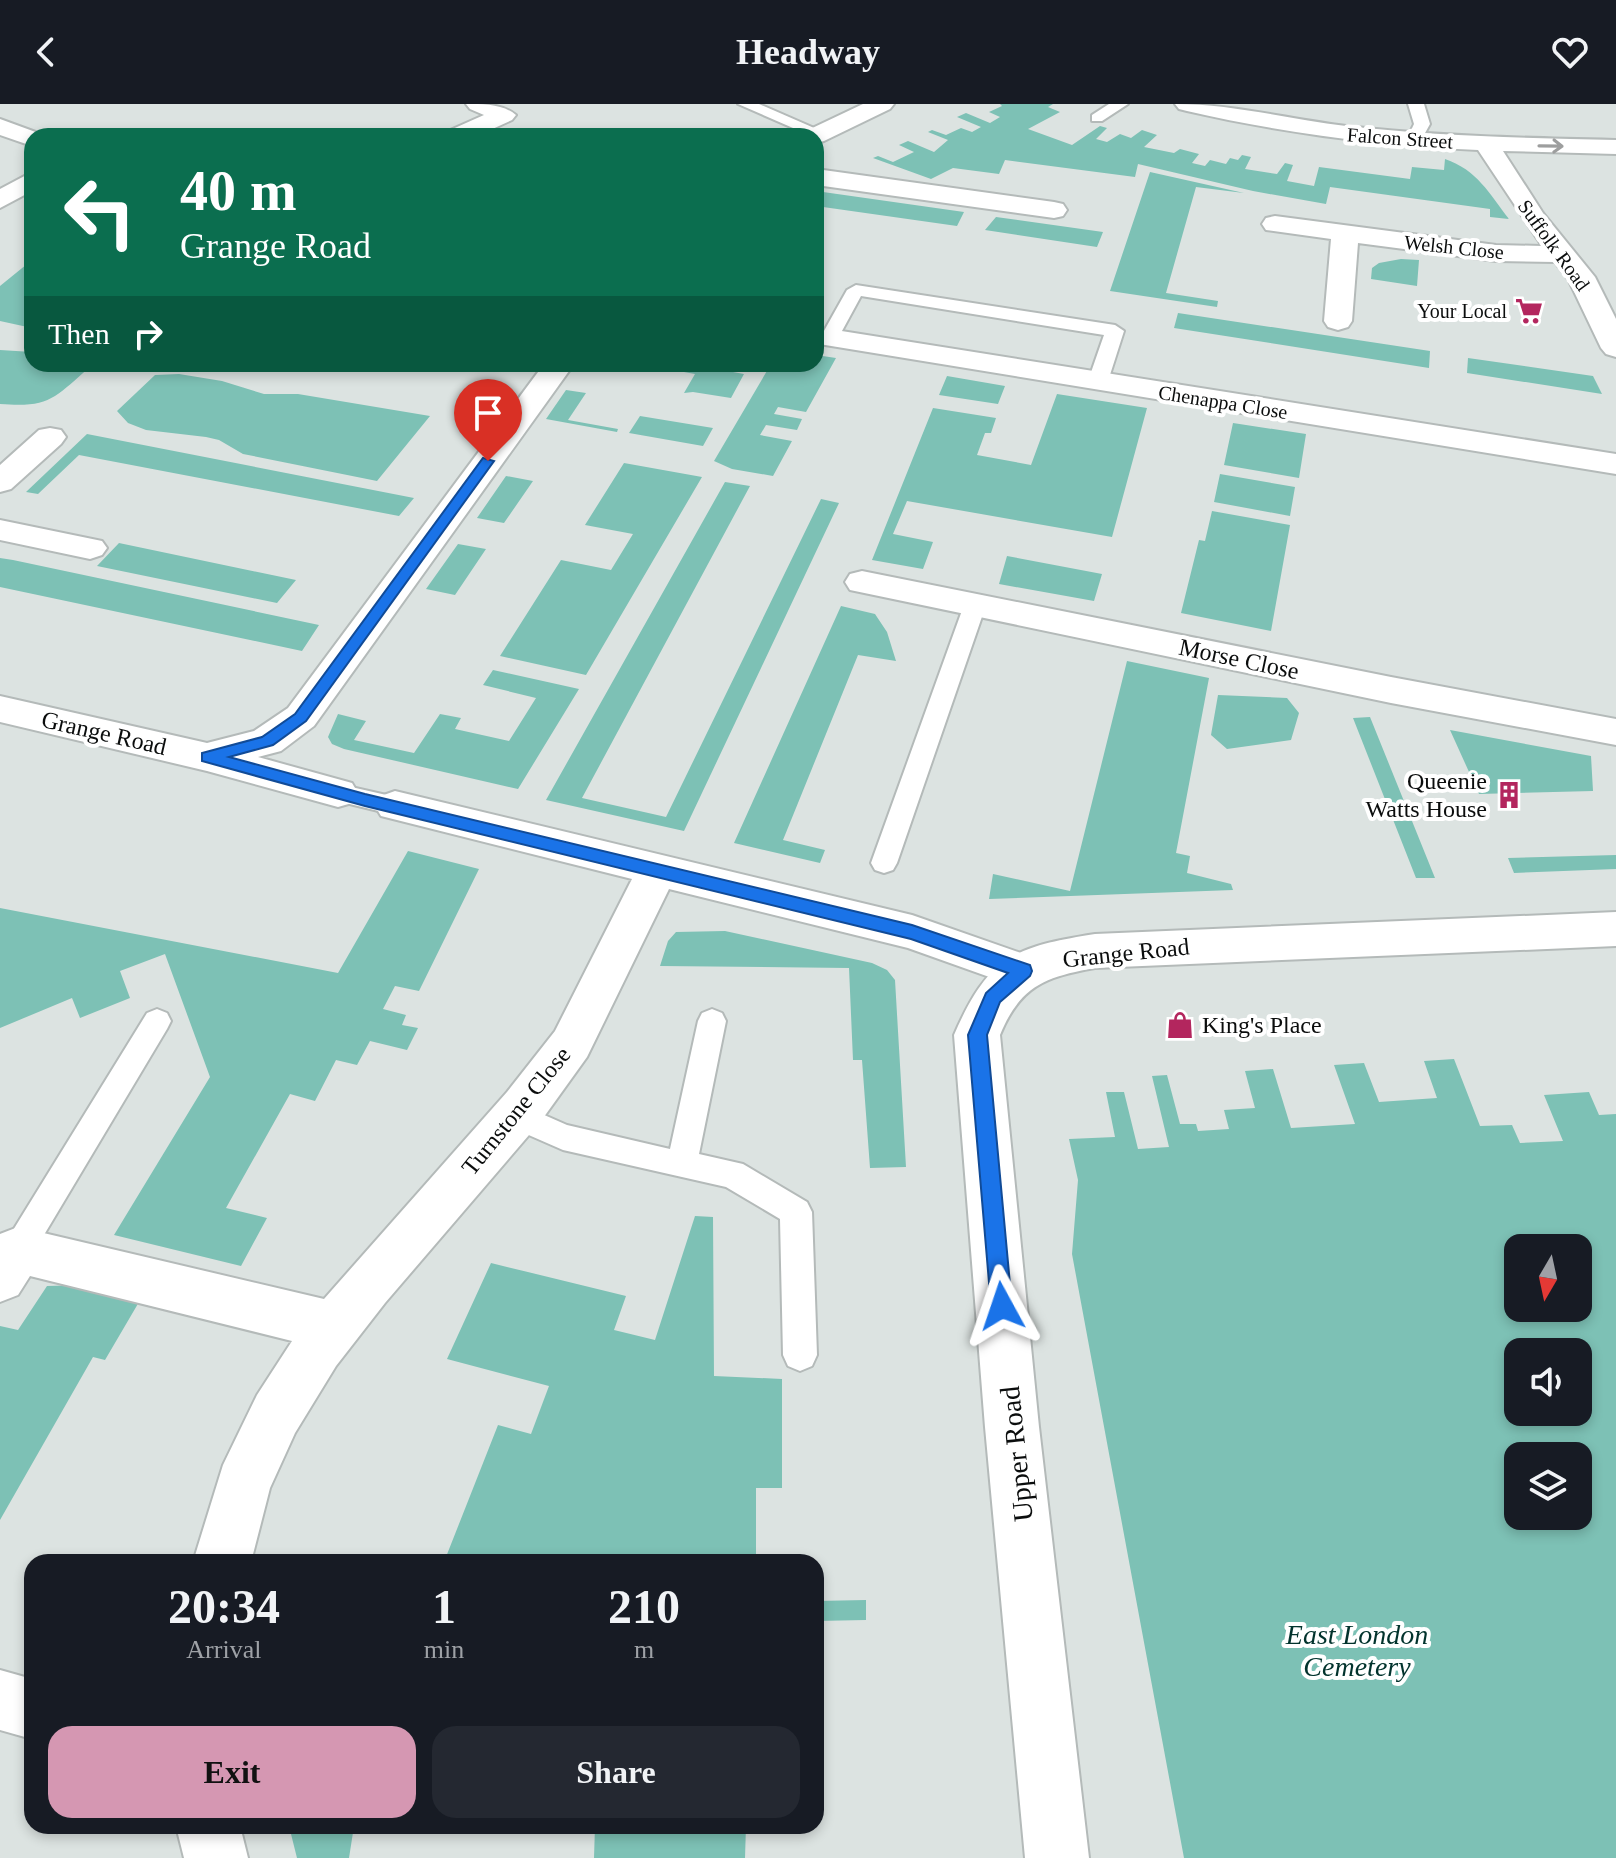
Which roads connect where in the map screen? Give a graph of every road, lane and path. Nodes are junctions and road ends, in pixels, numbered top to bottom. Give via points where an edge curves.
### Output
1 (478, 104) edge
2 (746, 104) edge
3 (882, 104) edge
4 (1120, 104) edge
5 (1187, 104) edge
6 (1416, 104) edge
7 (1097, 118) dead end
8 (0, 126) edge
9 (475, 128) edge
10 (801, 128) edge
11 (824, 132) edge
12 (24, 136) edge
13 (1414, 141) junction
14 (1486, 144) junction
15 (1616, 147) edge
16 (824, 178) edge
17 (24, 185) edge
18 (0, 200) edge
19 (1054, 210) dead end
20 (1275, 224) dead end
21 (1345, 235) junction
22 (1563, 254) junction
23 (1338, 321) dead end
24 (829, 338) joint
25 (1616, 348) edge
26 (553, 372) edge
27 (1098, 381) junction
28 (50, 437) dead end
29 (1616, 464) edge
30 (0, 482) edge
31 (0, 530) edge
32 (90, 548) dead end
33 (862, 582) dead end
34 (975, 605) junction
35 (0, 709) edge
36 (1616, 732) edge
37 (207, 757) junction
38 (338, 793) joint
39 (395, 806) joint
40 (884, 863) dead end
41 (658, 870) junction
42 (1616, 929) edge
43 (1023, 971) junction
44 (157, 1021) dead end
45 (712, 1021) dead end
46 (517, 1116) junction
47 (682, 1165) junction
48 (9, 1264) edge
49 (333, 1326) junction
50 (800, 1355) dead end
51 (224, 1554) edge
52 (0, 1700) edge
53 (24, 1707) edge
54 (210, 1834) edge
55 (216, 1858) edge
56 (1057, 1858) edge

1 - 9 street via 504,115
2 - 10 lane
3 - 11 street
4 - 7 lane
5 - 13 street, Falcon Street via 1309,131
6 - 13 lane via 1422,124
8 - 12 street
13 - 14 street, Falcon Street
14 -> 15 street, Falcon Street
14 - 22 street, Suffolk Road
16 - 19 street
17 - 18 street
20 - 21 street, Welsh Close
21 - 22 street, Welsh Close via 1496,253
21 - 23 street
22 - 25 street, Suffolk Road via 1581,277
24 - 27 street, Chenappa Close
24 - 27 lane via 856,290 1115,331
26 - 37 street via 301,717 267,741
27 - 29 street, Chenappa Close
28 - 30 street
31 - 32 street
33 - 34 street, Morse Close
34 - 36 street, Morse Close
34 - 40 lane
35 - 37 street, Grange Road
37 - 38 street, Grange Road
38 - 39 lane, Grange Road
39 - 41 street, Grange Road
41 - 43 street, Grange Road via 945,942
41 - 46 street, Turnstone Close via 573,1041
42 - 43 street, Grange Road via 1377,935 1116,950 1057,958
43 - 56 street, Upper Road via 993,998 977,1035
44 - 48 lane
45 - 47 lane
46 - 47 lane via 563,1137
46 - 49 street, Turnstone Close
47 - 50 lane via 732,1174 796,1212
48 - 49 street
49 - 51 street, Turnstone Close via 266,1430 242,1487
52 - 53 street
54 - 55 street

